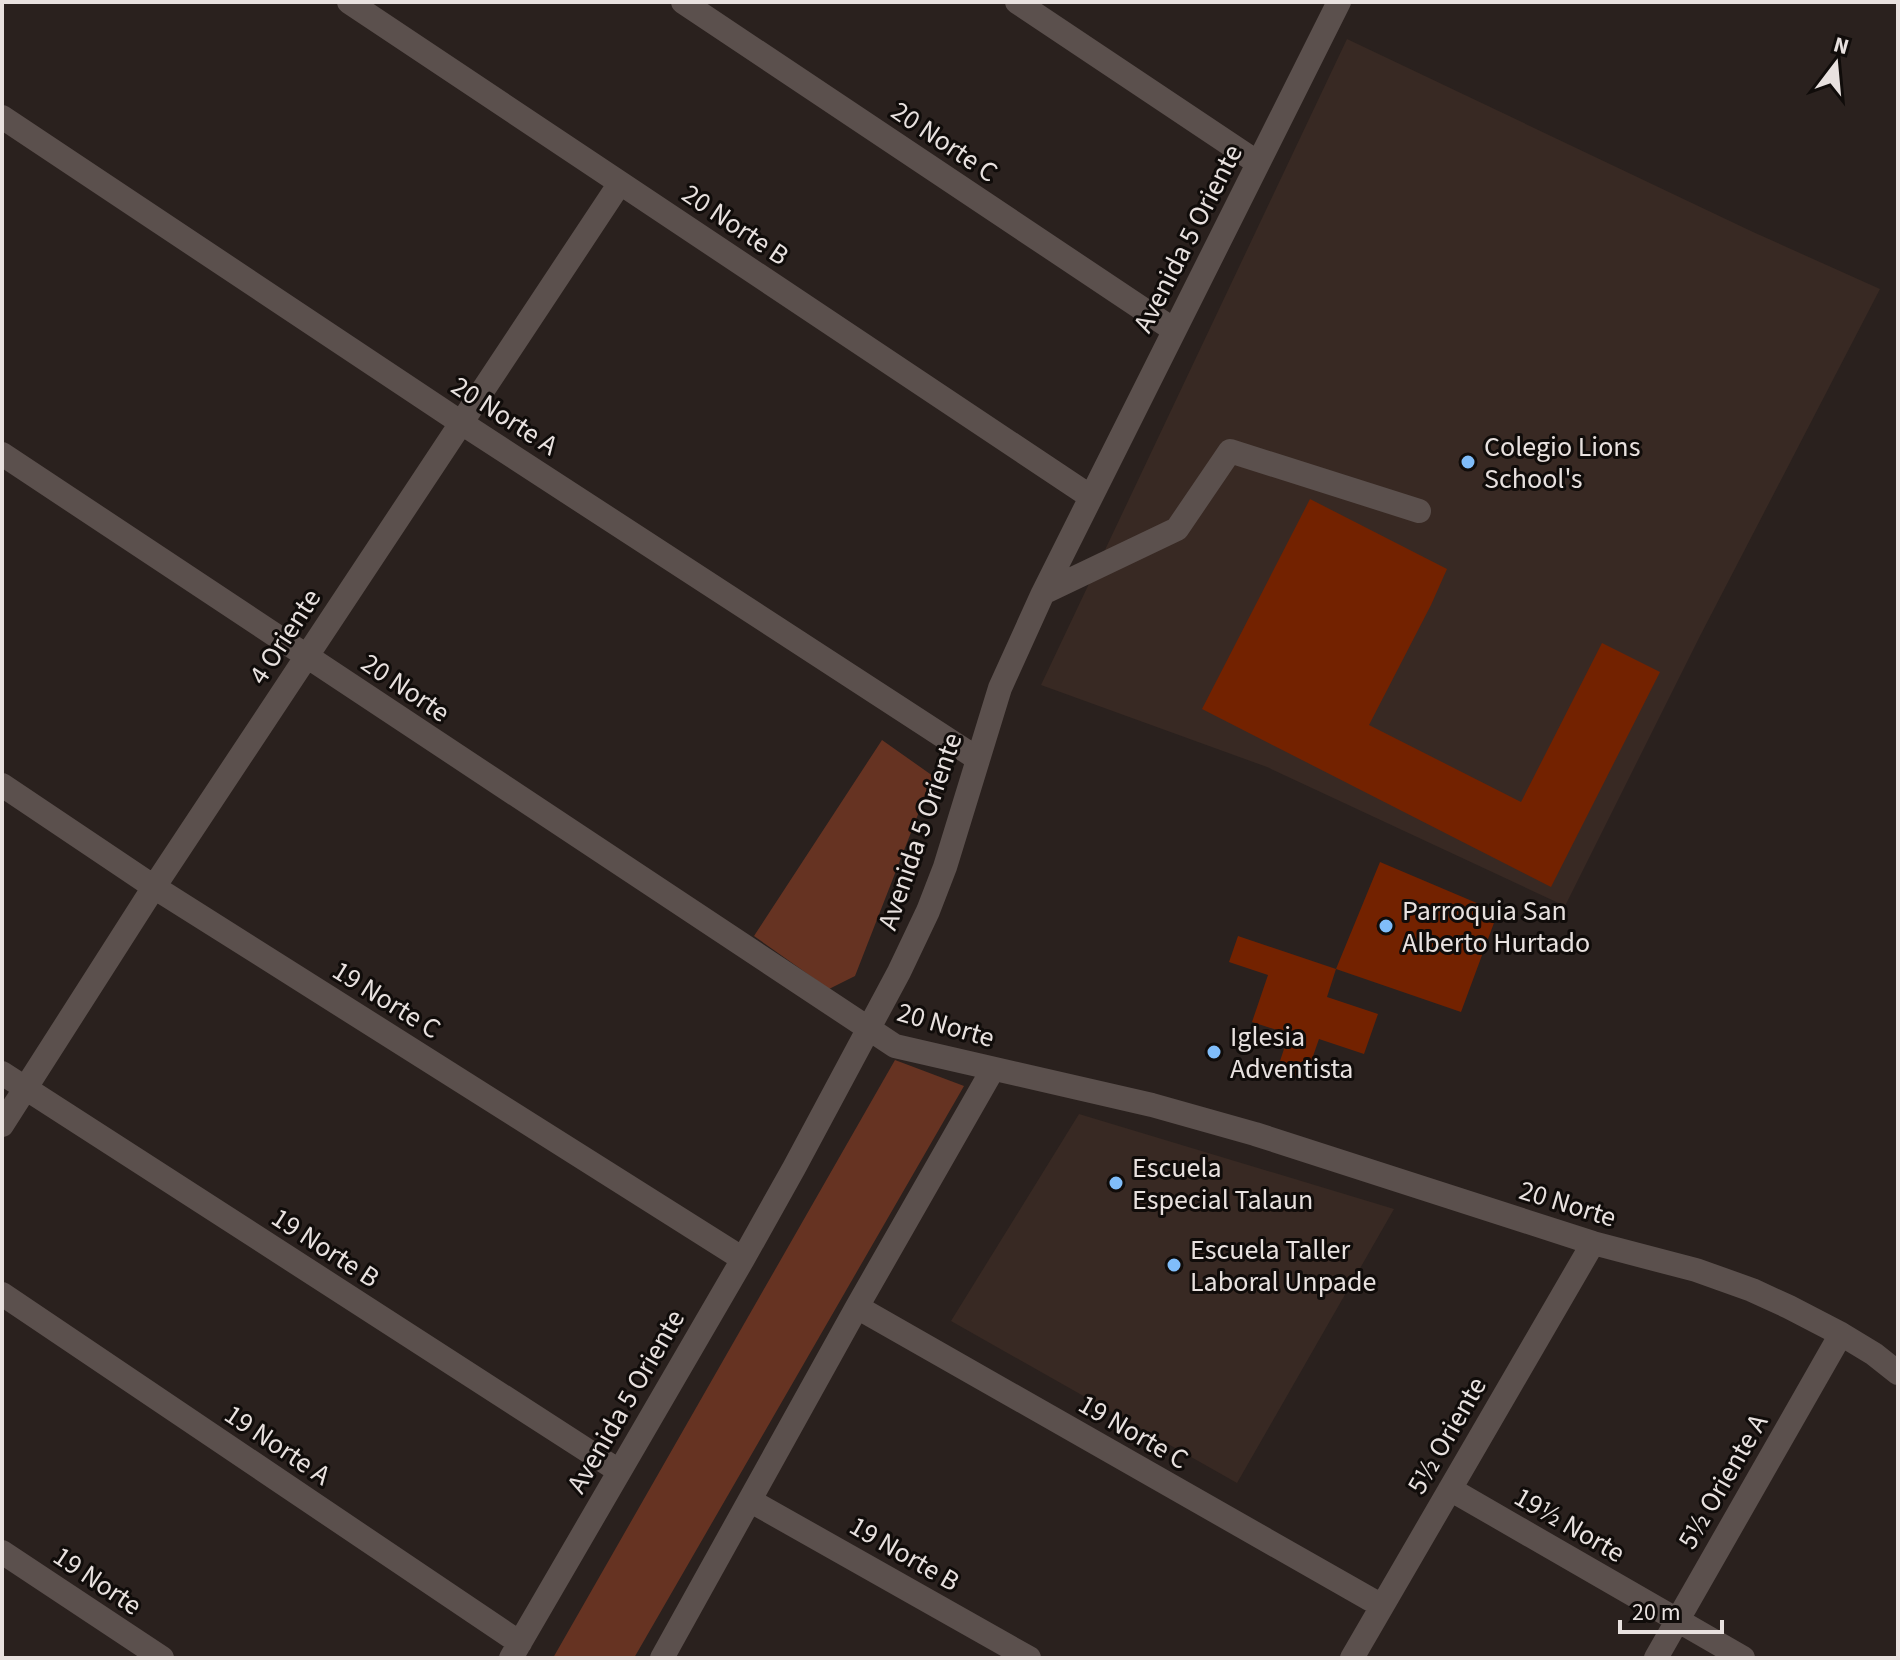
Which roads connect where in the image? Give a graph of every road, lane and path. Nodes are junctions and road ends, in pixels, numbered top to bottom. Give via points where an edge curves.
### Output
1 (349, 2) edge
2 (683, 2) edge
3 (1017, 2) edge
4 (1339, 2) edge
5 (2, 117) edge
6 (1258, 163) junction
7 (620, 183) junction
8 (1174, 330) junction
9 (460, 422) junction
10 (2, 454) edge
11 (1091, 497) junction
12 (1419, 511) dead end
13 (1043, 593) junction
14 (306, 657) junction
15 (978, 759) junction
16 (2, 785) edge
17 (154, 887) junction
18 (869, 1030) junction
19 (993, 1069) junction
20 (2, 1073) edge
21 (25, 1088) junction
22 (2, 1125) edge
23 (1593, 1243) junction
24 (743, 1259) junction
25 (2, 1294) edge
26 (857, 1307) junction
27 (1841, 1334) junction
28 (1898, 1373) edge
29 (619, 1471) junction
30 (1450, 1489) junction
31 (751, 1501) junction
32 (2, 1552) edge
33 (1382, 1606) junction
34 (1678, 1620) junction
35 (516, 1651) edge
36 (162, 1658) edge
37 (662, 1658) edge
38 (1029, 1658) edge
39 (1352, 1658) edge
40 (1656, 1658) edge
41 (1743, 1658) edge

1 - 7 street, 20 Norte B
2 - 8 street, 20 Norte C
3 - 6 street
4 - 6 street, Avenida 5 Oriente
5 - 9 street, 20 Norte A
6 - 8 street, Avenida 5 Oriente
7 - 9 street, 4 Oriente
7 - 11 street, 20 Norte B
8 - 11 street, Avenida 5 Oriente
9 - 14 street, 4 Oriente
9 - 15 street, 20 Norte A
10 - 14 street, 20 Norte
11 - 13 street, Avenida 5 Oriente
12 - 13 street via 1230,451 1177,529
13 - 15 street, Avenida 5 Oriente via 1000,688
14 - 17 street, 4 Oriente
14 - 18 street, 20 Norte
15 - 18 street, Avenida 5 Oriente via 928,911
16 - 17 street, 19 Norte C
17 - 21 street, 4 Oriente
17 - 24 street, 19 Norte C
18 - 19 street, 20 Norte via 895,1046
18 - 24 street, Avenida 5 Oriente
19 - 23 street, 20 Norte via 1255,1134
19 - 26 street
20 - 21 street, 19 Norte B
21 - 22 street, 4 Oriente
21 - 29 street, 19 Norte B
23 - 27 street, 20 Norte via 1752,1290
23 - 30 street, 5½ Oriente
24 - 29 street, Avenida 5 Oriente
25 - 35 street, 19 Norte A
26 - 31 street
26 - 33 street, 19 Norte C
27 - 28 street, 20 Norte
27 - 34 street, 5½ Oriente A
29 - 35 street, Avenida 5 Oriente
30 - 33 street, 5½ Oriente
30 - 34 street, 19½ Norte
31 - 37 street
31 - 38 street, 19 Norte B
32 - 36 street, 19 Norte
33 - 39 street, 5½ Oriente
34 - 40 street, 5½ Oriente A
34 - 41 street, 19½ Norte

